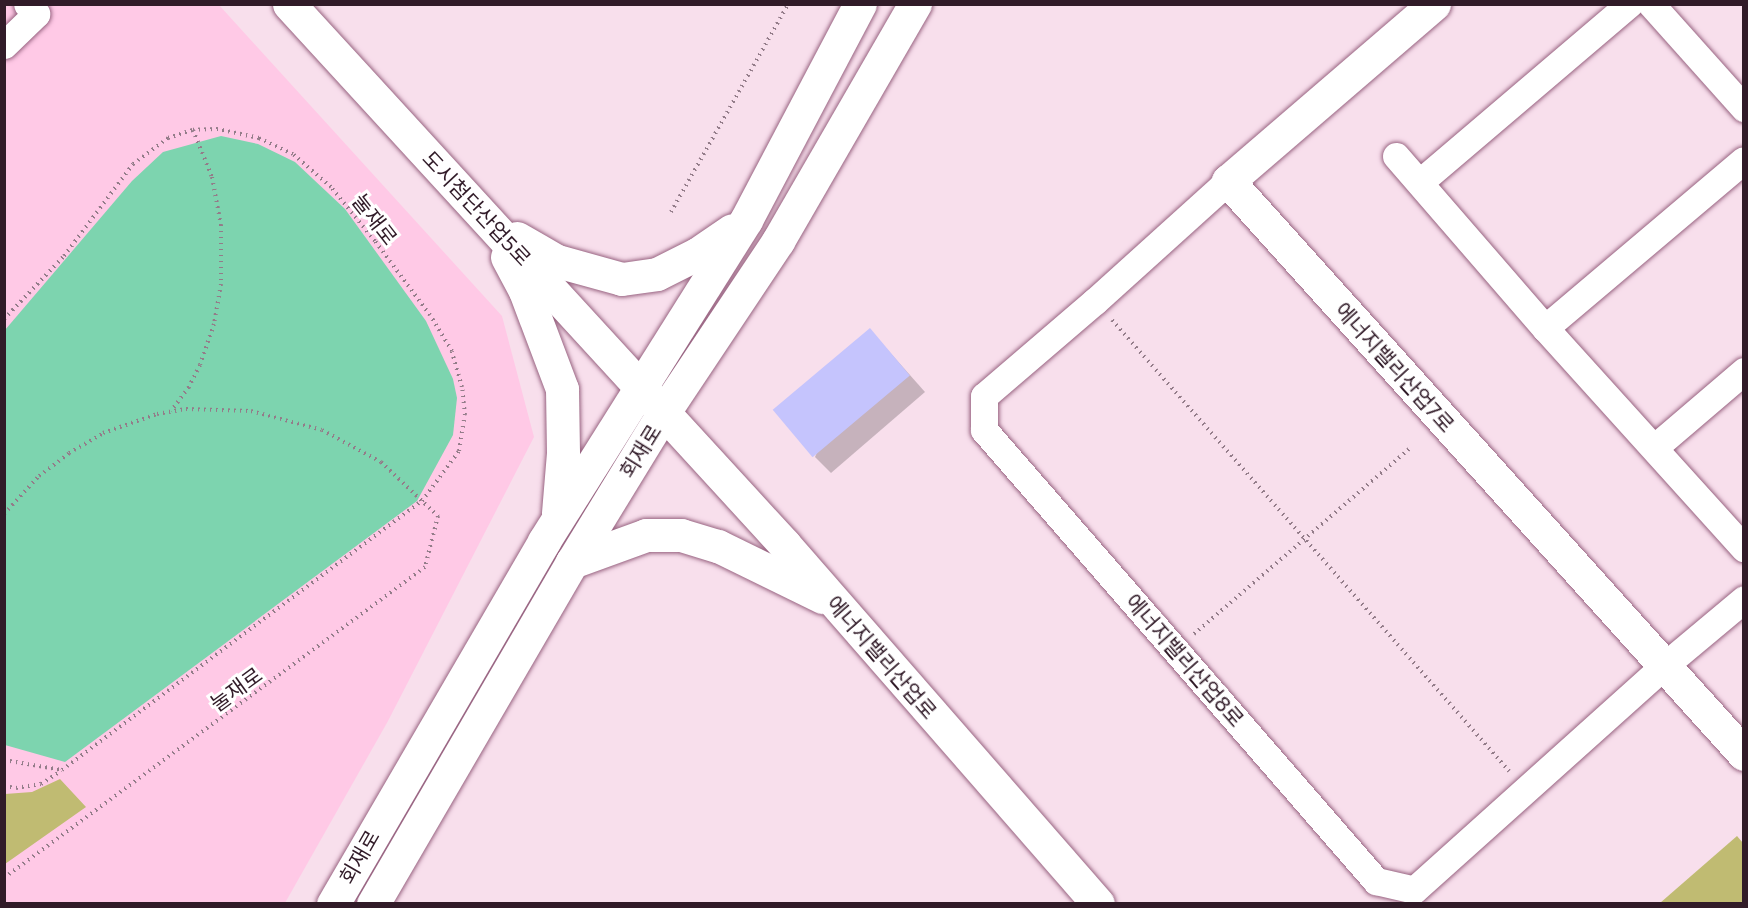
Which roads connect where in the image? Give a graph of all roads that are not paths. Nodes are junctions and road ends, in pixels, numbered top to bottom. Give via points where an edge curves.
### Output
1 (27, 4) edge
2 (289, 4) edge
3 (860, 4) edge
4 (915, 4) edge
5 (1434, 4) edge
6 (1629, 4) edge
7 (1651, 4) edge
8 (4, 45) edge
9 (1743, 108) edge
10 (1396, 156) dead end
11 (1743, 160) edge
12 (1228, 181) junction
13 (1420, 182) junction
14 (746, 220) junction
15 (489, 221) junction
16 (1545, 328) junction
17 (1743, 371) edge
18 (640, 386) junction
19 (664, 412) junction
20 (1655, 447) junction
21 (558, 520) junction
22 (1743, 548) edge
23 (572, 562) junction
24 (1743, 599) edge
25 (836, 604) junction
26 (1664, 666) junction
27 (1743, 754) edge
28 (333, 903) edge
29 (373, 903) edge
30 (1098, 903) edge

1 - 8 street via 36,14
2 - 15 main road, 도시첨단산업5로
3 - 14 main road, 회재로
4 - 19 main road, 회재로 via 778,242
5 - 12 main road
6 - 13 street
7 - 9 street
10 - 13 street
11 - 16 street
12 - 26 main road, 에너지밸리산업7로
12 - 26 street, 에너지밸리산업8로 via 984,396 984,430 1376,881 1414,890
13 - 16 street
14 - 15 main road via 698,254 657,274 622,279 557,261
14 - 18 main road, 회재로
15 - 18 main road, 도시첨단산업5로
15 - 21 main road via 525,291 562,389
16 - 20 street
17 - 20 street
18 - 19 main road, 도시첨단산업5로
18 - 21 main road, 회재로
19 - 23 main road, 회재로
19 - 25 main road, 에너지밸리산업로
20 - 22 street
21 - 28 main road, 회재로
23 - 25 main road via 646,535 681,535 718,546
23 - 29 main road, 회재로
24 - 26 street, 에너지밸리산업8로
25 - 30 main road, 에너지밸리산업로
26 - 27 main road, 에너지밸리산업7로

